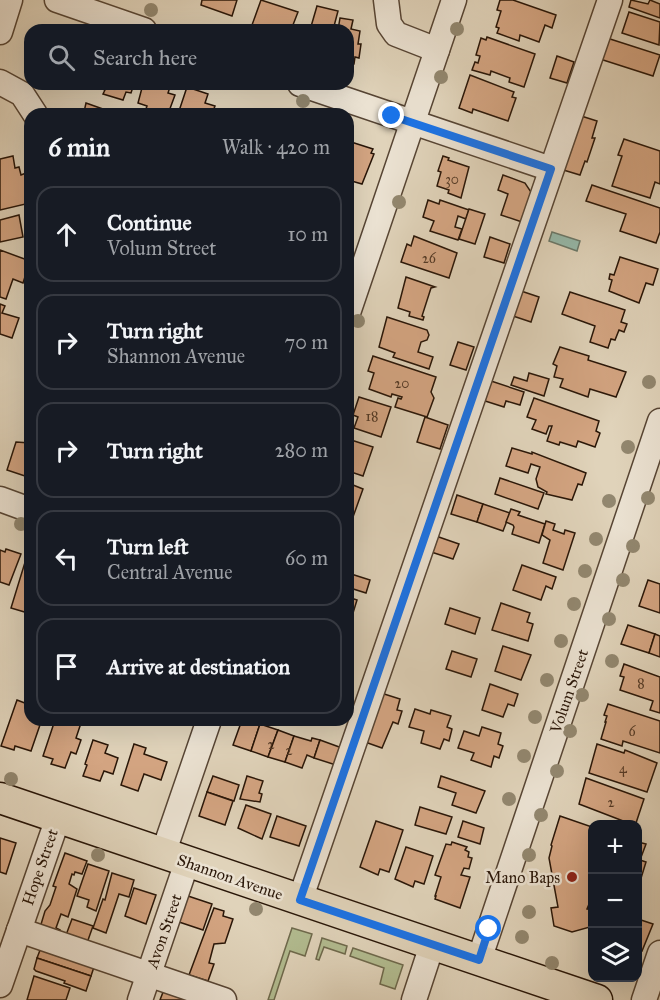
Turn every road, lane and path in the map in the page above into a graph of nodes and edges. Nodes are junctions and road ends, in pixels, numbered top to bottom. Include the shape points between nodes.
1 (10, 0) edge
2 (57, 0) edge
3 (386, 0) edge
4 (454, 0) edge
5 (610, 0) edge
6 (127, 24) edge
7 (0, 32) edge
8 (437, 50) junction
9 (0, 82) edge
10 (317, 90) edge
11 (31, 108) edge
12 (413, 123) junction
13 (543, 167) junction
14 (354, 295) edge
15 (660, 421) edge
16 (0, 499) edge
17 (24, 508) edge
18 (208, 726) edge
19 (0, 798) edge
20 (58, 818) junction
21 (175, 858) junction
22 (300, 900) junction
23 (19, 930) junction
24 (432, 945) junction
25 (660, 953) edge
26 (479, 960) junction
27 (149, 974) junction
28 (0, 985) edge
29 (140, 1000) edge
30 (224, 1000) edge
31 (414, 1000) edge
32 (597, 1000) edge
33 (644, 1000) edge

1 - 7 street
2 - 6 street
3 - 8 street via 389,24 396,34
4 - 8 street
5 - 13 street
8 - 12 street
9 - 11 street via 22,94
10 - 12 street
12 - 13 street
12 - 14 street
13 - 22 street
15 - 26 street, Volum Street
16 - 17 street
18 - 21 street, Avon Street
19 - 20 main road, Shannon Avenue
20 - 21 main road, Shannon Avenue
20 - 23 street, Hope Street
21 - 22 main road, Shannon Avenue
21 - 27 street, Avon Street
22 - 24 main road, Shannon Avenue
23 - 27 street
23 - 28 street, Hope Street
24 - 26 main road, Shannon Avenue
24 - 31 street
25 - 33 street
26 - 32 main road, Shannon Avenue
27 - 29 street, Avon Street
27 - 30 street

